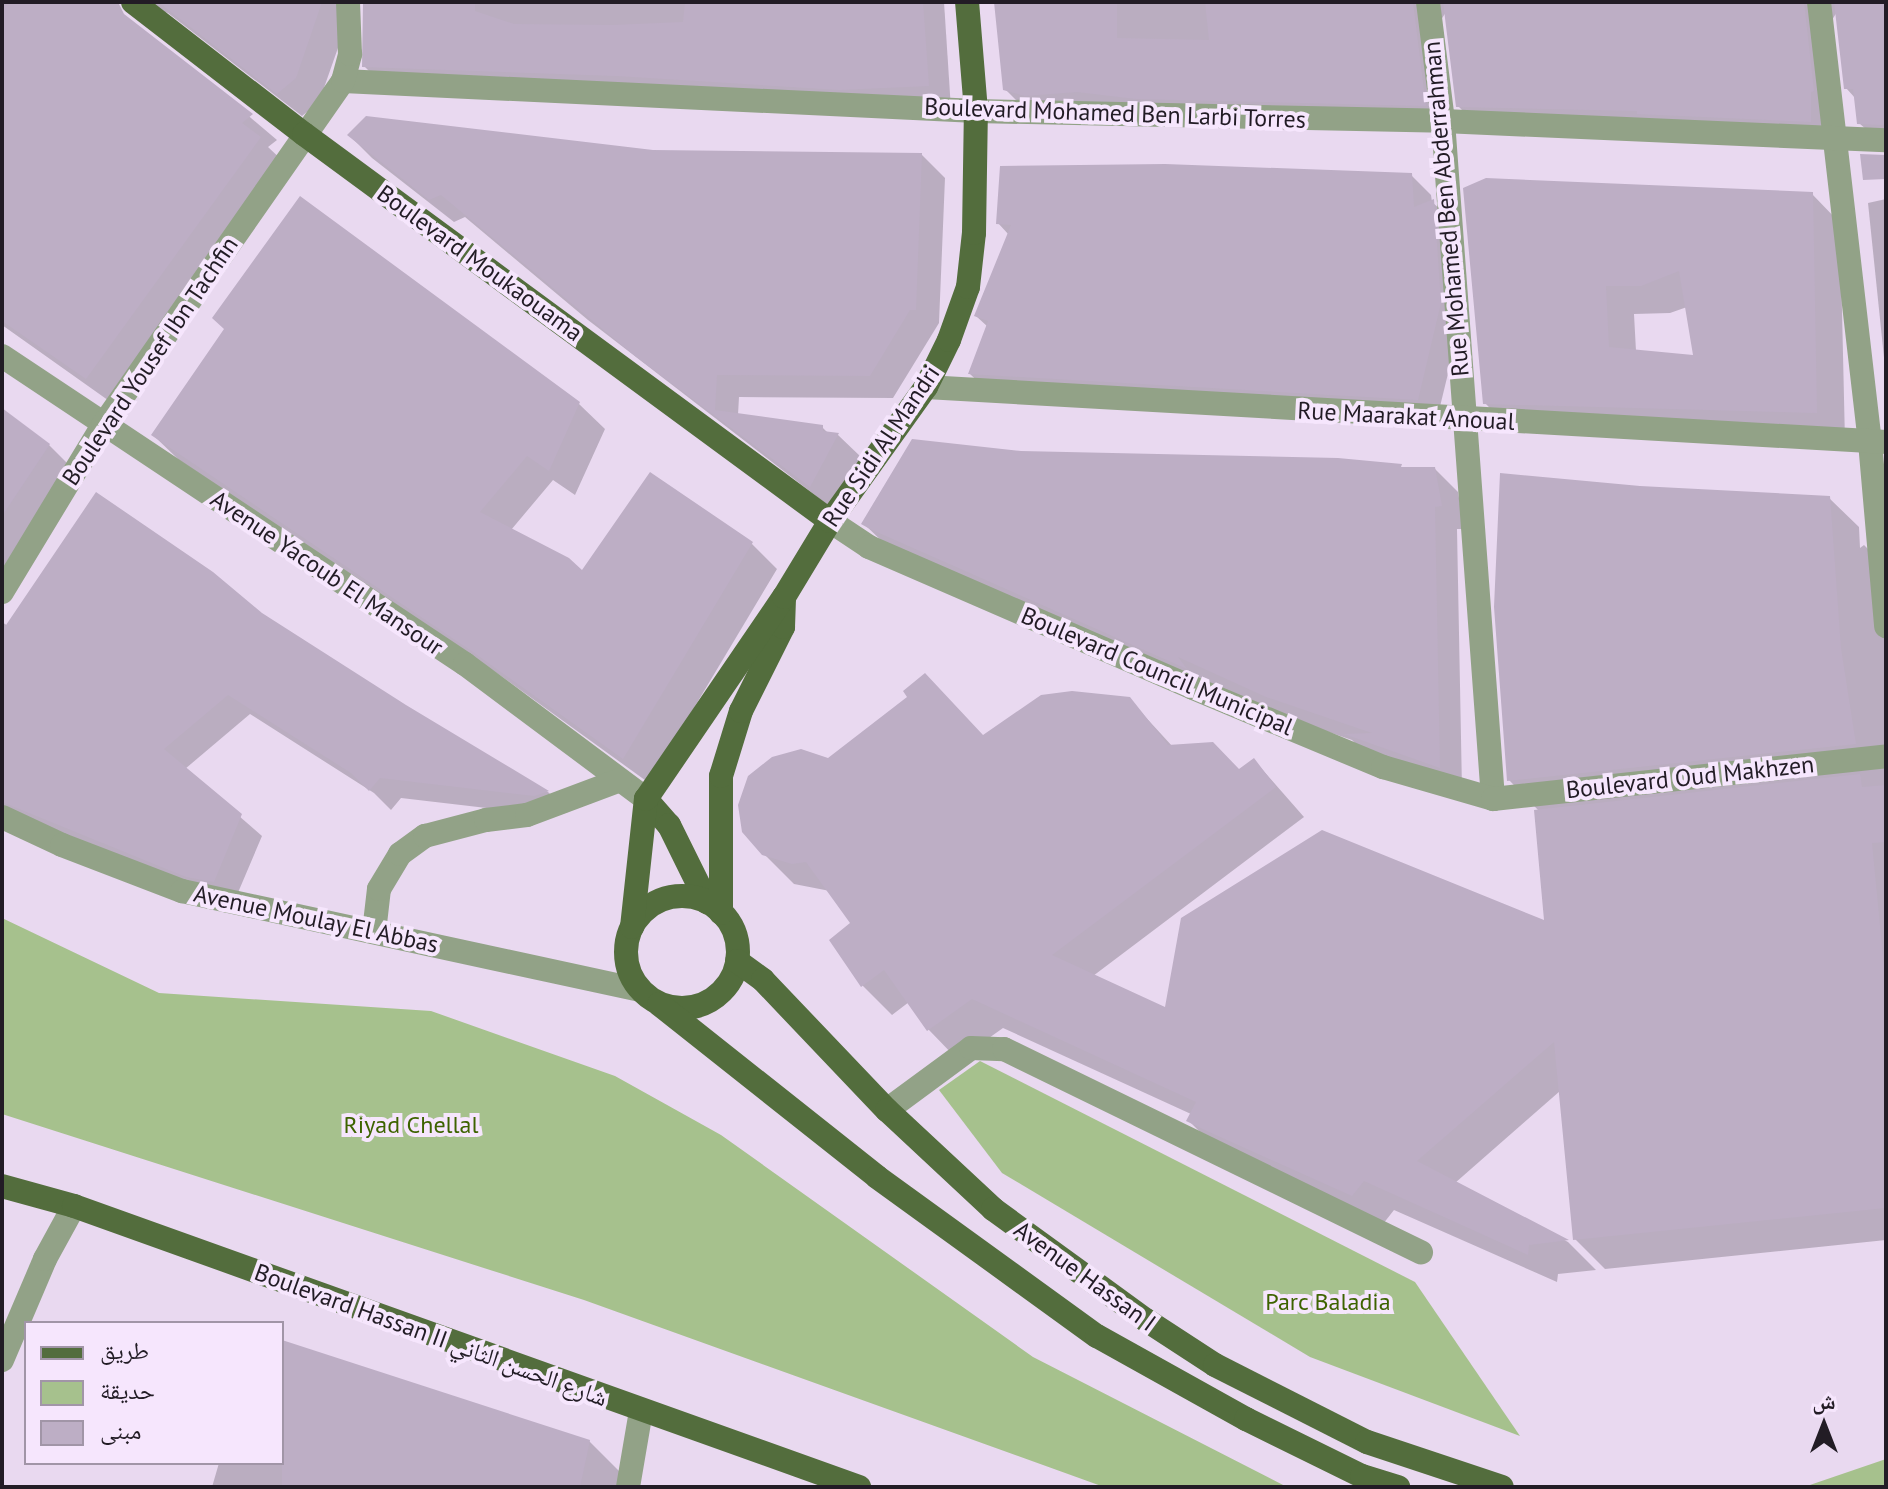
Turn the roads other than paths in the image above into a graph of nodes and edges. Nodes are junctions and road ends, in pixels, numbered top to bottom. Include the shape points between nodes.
1 (133, 2) edge
2 (348, 2) edge
3 (967, 2) edge
4 (1428, 2) edge
5 (1819, 2) edge
6 (343, 81) junction
7 (976, 111) junction
8 (1443, 121) junction
9 (304, 134) junction
10 (1835, 138) junction
11 (1886, 140) edge
12 (2, 356) edge
13 (926, 387) junction
14 (1463, 420) junction
15 (103, 425) junction
16 (1878, 442) edge
17 (830, 521) junction
18 (2, 592) edge
19 (784, 597) junction
20 (1886, 626) edge
21 (1886, 756) edge
22 (620, 780) junction
23 (646, 799) junction
24 (1493, 799) junction
25 (2, 817) edge
26 (714, 908) junction
27 (632, 927) junction
28 (374, 932) junction
29 (737, 961) junction
30 (649, 997) junction
31 (887, 1110) junction
32 (2, 1186) edge
33 (74, 1206) junction
34 (1421, 1252) dead end
35 (2, 1360) edge
36 (641, 1411) junction
37 (628, 1487) edge
38 (859, 1487) edge
39 (1398, 1487) edge
40 (1502, 1487) edge

1 - 9 main road, Boulevard Moukaouama
2 - 6 street via 350,54
3 - 7 main road, Rue Sidi Al Mandri
4 - 8 street, Rue Mohamed Ben Abderrahman
5 - 10 street
6 - 7 street, Boulevard Mohamed Ben Larbi Torres
6 - 9 street, Boulevard Yousef Ibn Tachfin
7 - 8 street, Boulevard Mohamed Ben Larbi Torres
7 - 13 main road, Rue Sidi Al Mandri via 968,287
8 - 10 street, Boulevard Mohamed Ben Larbi Torres
8 - 14 street, Rue Mohamed Ben Abderrahman
9 - 15 street, Boulevard Yousef Ibn Tachfin
9 - 17 main road, Boulevard Moukaouama
10 - 11 street, Boulevard Mohamed Ben Larbi Torres
10 - 16 street
12 - 15 street, Avenue Yacoub El Mansour
13 - 14 street, Rue Maarakat Anoual
13 - 17 main road, Rue Sidi Al Mandri
14 - 16 street, Rue Maarakat Anoual
14 - 24 street, Rue Mohamed Ben Abderrahman
15 - 18 street, Boulevard Yousef Ibn Tachfin
15 - 22 street, Avenue Yacoub El Mansour via 465,664
16 - 20 street
17 - 19 main road, Rue Sidi Al Mandri
17 - 24 street, Boulevard Council Municipal via 869,547 1207,694 1383,767
19 - 23 main road, Rue Sidi Al Mandri
19 - 26 main road, Rue Sidi Al Mandri via 783,627 741,711 721,776
21 - 24 street, Boulevard Oud Makhzen
22 - 23 street, Avenue Yacoub El Mansour
22 - 28 street via 527,815 425,836 400,854 379,889
23 - 26 main road via 669,825
23 - 27 main road, Rue Sidi Al Mandri
25 - 28 street, Avenue Moulay El Abbas via 182,891
26 - 27 main road via 691,897 656,902
26 - 29 main road via 732,927
27 - 30 main road via 626,959 630,976
28 - 30 street, Avenue Moulay El Abbas
29 - 30 main road via 731,981 699,1006 679,1009
29 - 31 main road, Avenue Hassan I via 763,980
30 - 39 main road, Avenue Hassan I via 877,1177 1097,1336 1246,1419 1362,1476
31 - 34 street via 971,1048 1004,1049
31 - 40 main road, Avenue Hassan I via 993,1209 1215,1365 1367,1442
32 - 33 main road, Boulevard Hassan II شارع الحسن الثاني
33 - 35 street
33 - 36 main road, Boulevard Hassan II شارع الحسن الثاني
36 - 37 street
36 - 38 main road, Boulevard Hassan II شارع الحسن الثاني

